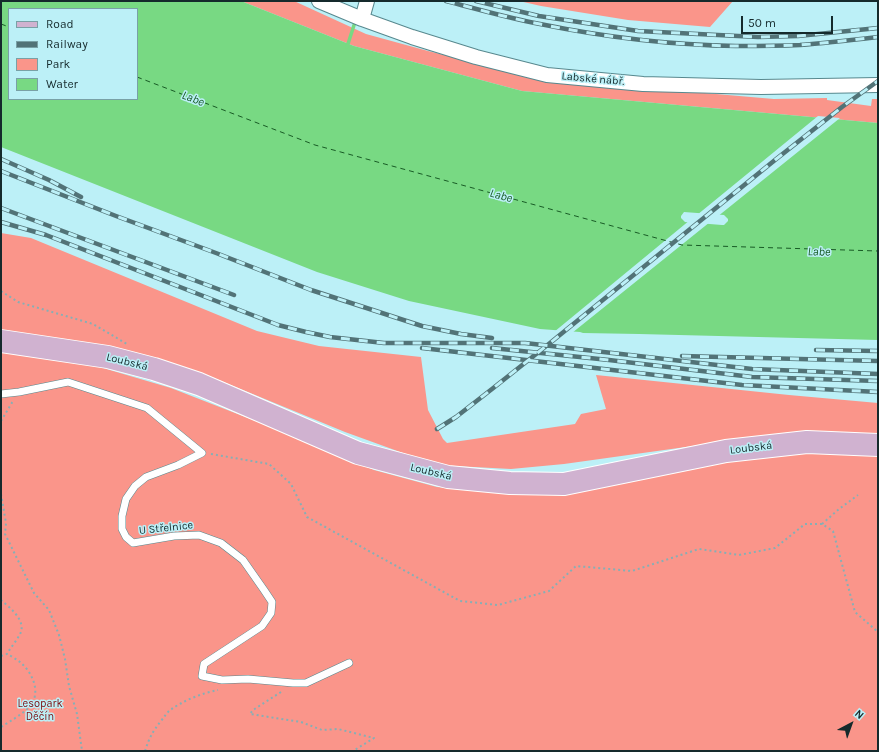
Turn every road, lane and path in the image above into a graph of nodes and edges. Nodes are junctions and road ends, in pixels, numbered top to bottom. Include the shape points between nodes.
1 (319, 1) edge
2 (367, 1) edge
3 (362, 19) junction
4 (878, 85) edge
5 (1, 291) edge
6 (1, 341) edge
7 (128, 344) dead end
8 (19, 392) junction
9 (1, 394) edge
10 (1, 421) edge
11 (878, 445) edge
12 (202, 453) junction
13 (1, 494) edge
14 (858, 495) dead end
15 (822, 524) junction
16 (1, 534) edge
17 (5, 534) junction
18 (1, 600) edge
19 (878, 632) edge
20 (7, 654) junction
21 (1, 656) edge
22 (349, 664) dead end
23 (293, 683) junction
24 (219, 689) dead end
25 (1, 727) edge
26 (82, 751) edge
27 (145, 751) edge
28 (353, 751) edge

1 - 3 street, Labské nábř.
2 - 3 street
3 - 4 street, Labské nábř. via 476,57 547,75 643,84 754,87
5 - 7 path via 18,302 94,324
6 - 11 main road, Loubská via 108,357 154,369 199,384 358,453 448,477 510,483 564,484 734,450 807,442
8 - 9 lane
8 - 10 path
8 - 12 lane via 68,382 126,401 147,408
12 - 15 path via 269,464 291,484 307,517 460,601 498,605 549,591 576,566 632,571 699,549 739,555 775,548 805,524
12 - 23 lane, U Střelnice via 146,477 135,486 126,499 122,529 133,543 174,536 199,535 221,543 243,560 272,602 271,613 262,626 204,664 202,676 222,680 248,679
13 - 17 path
14 - 15 path
15 - 19 path via 833,531 855,612
16 - 17 path
17 - 26 path via 34,593 49,610 59,635 77,714
18 - 20 path via 20,621 22,629
20 - 21 path
20 - 25 path via 27,670 36,692 31,706
22 - 23 lane, U Střelnice via 306,683
23 - 28 path via 250,714 301,722 322,730 338,729 374,738
24 - 27 path via 205,693 168,712 154,731

